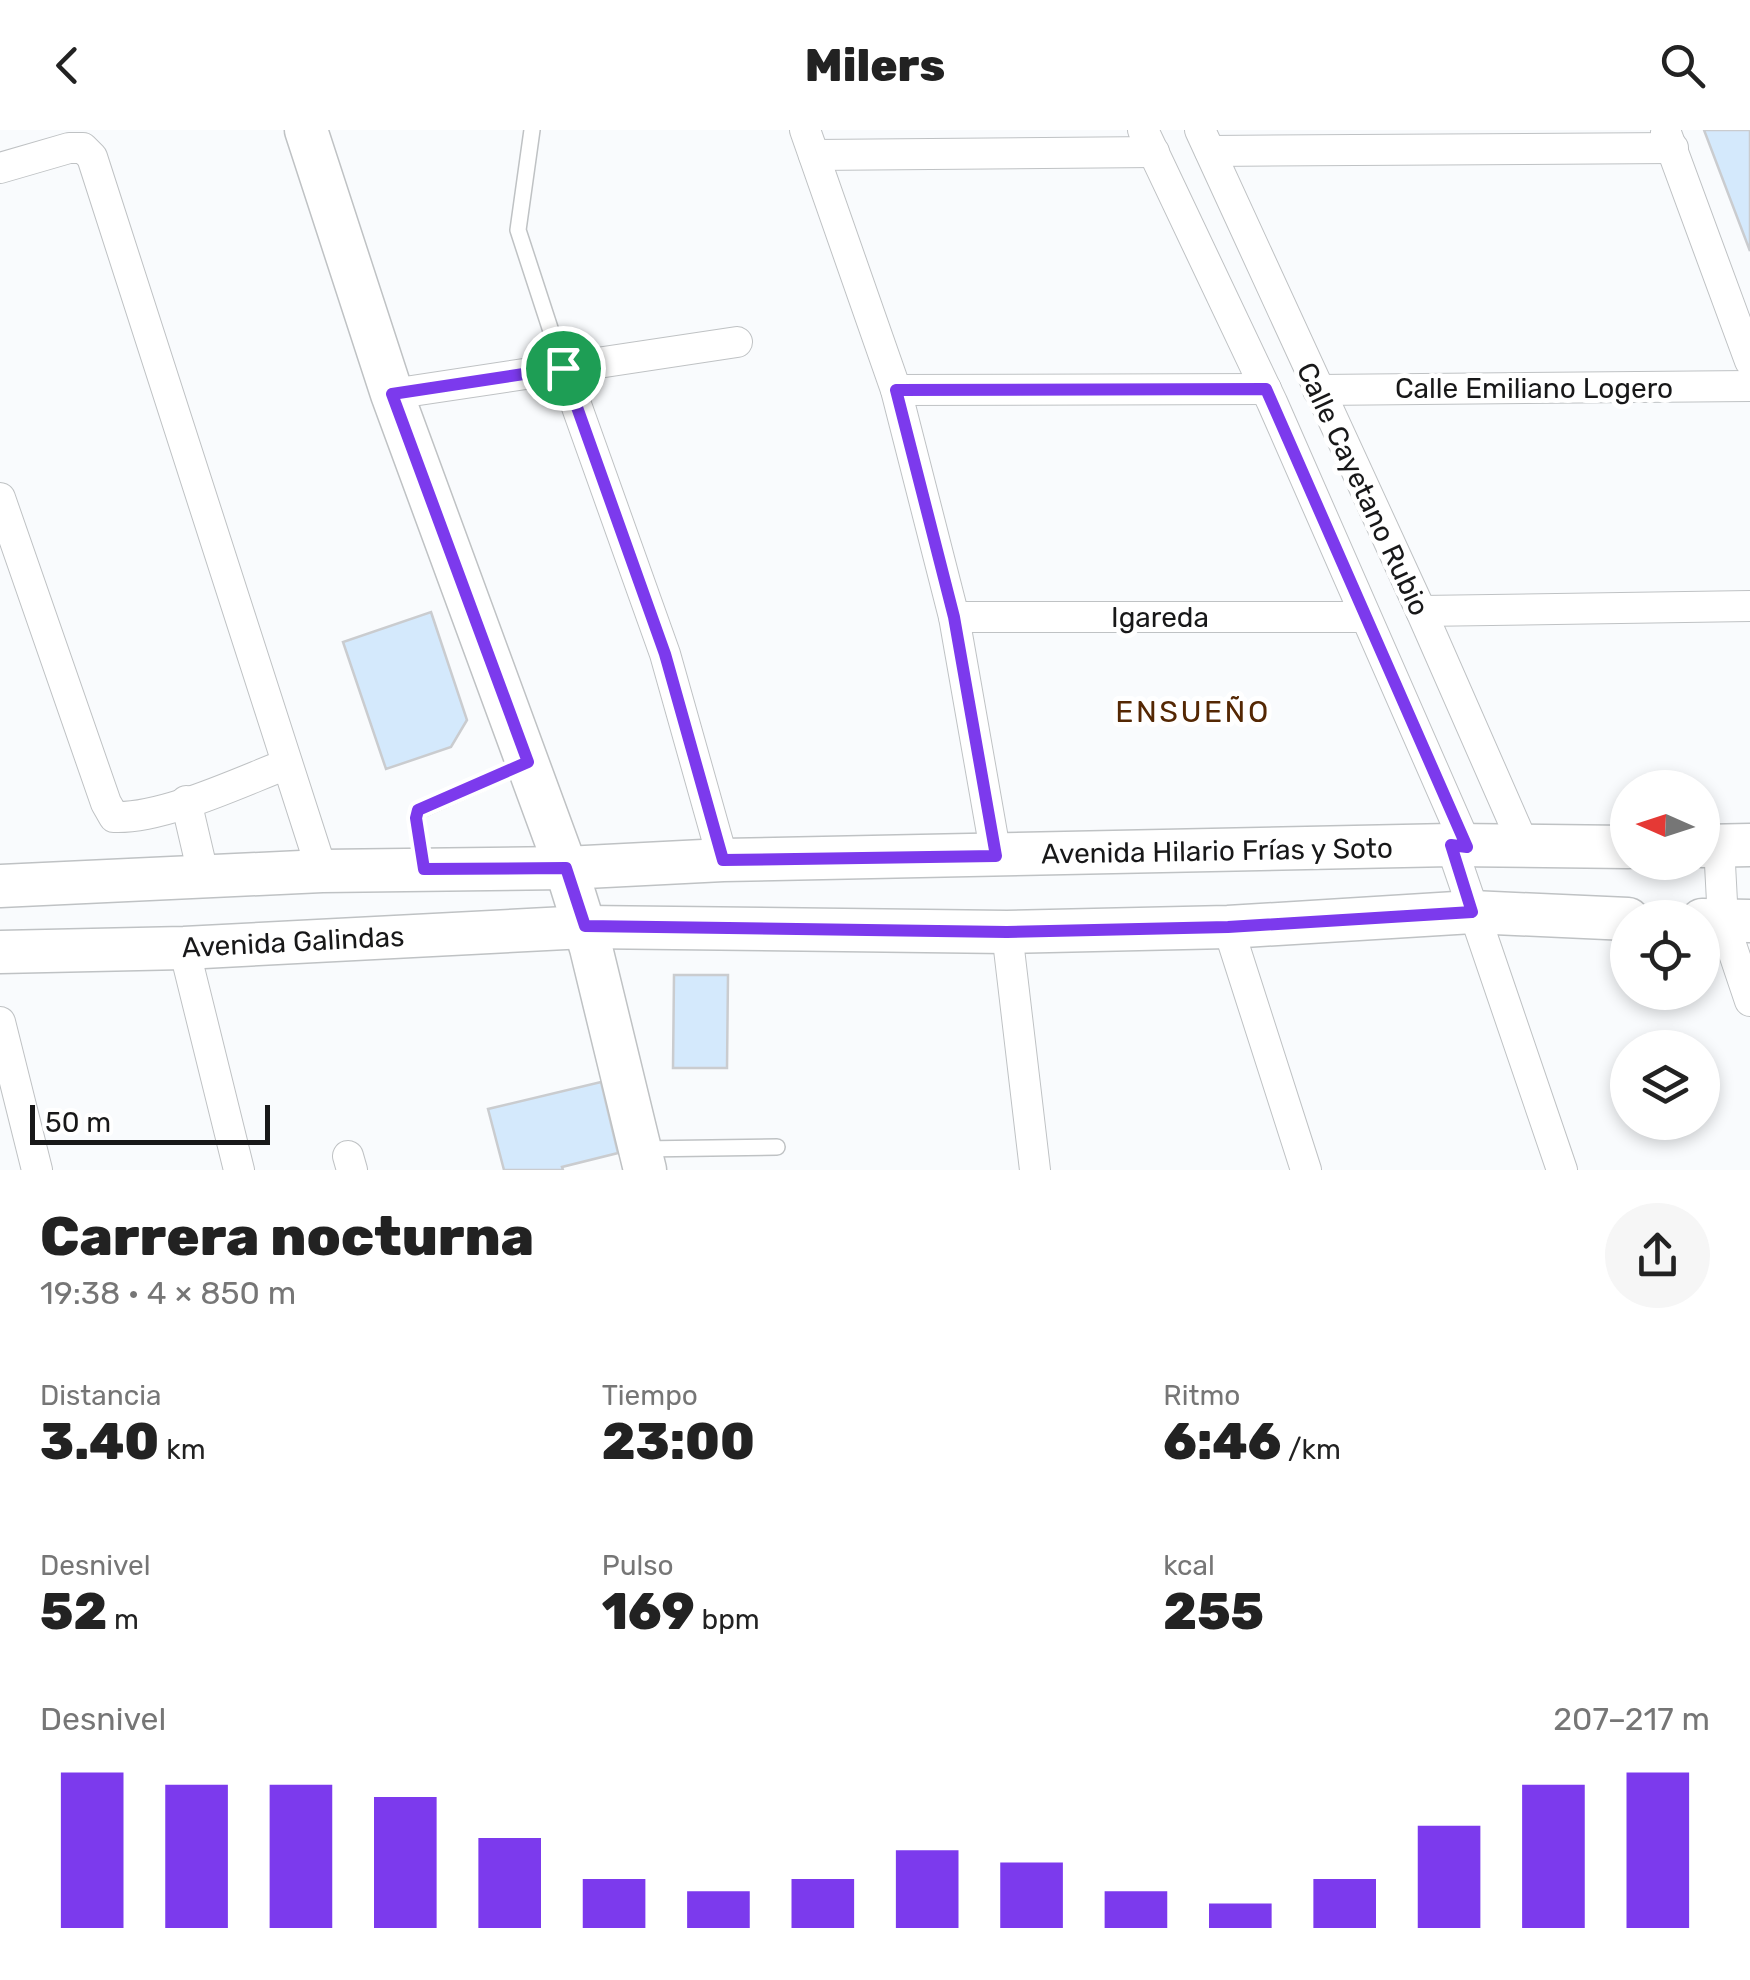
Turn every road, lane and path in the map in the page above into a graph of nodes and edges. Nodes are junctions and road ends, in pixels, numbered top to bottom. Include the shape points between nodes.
1 (306, 130) edge
2 (532, 130) edge
3 (1669, 139) edge
4 (1205, 140) edge
5 (1148, 141) edge
6 (810, 142) edge
7 (0, 168) edge
8 (738, 342) dead end
9 (1750, 361) edge
10 (563, 368) junction
11 (1750, 386) edge
12 (1266, 389) junction
13 (896, 390) junction
14 (1318, 390) junction
15 (392, 394) junction
16 (0, 498) edge
17 (1750, 606) edge
18 (1421, 611) junction
19 (954, 617) junction
20 (1365, 617) junction
21 (528, 762) junction
22 (287, 764) junction
23 (186, 802) junction
24 (1724, 845) edge
25 (1459, 846) junction
26 (1610, 846) edge
27 (1525, 848) junction
28 (996, 856) junction
29 (723, 860) junction
30 (566, 868) junction
31 (424, 869) junction
32 (322, 871) junction
33 (204, 878) junction
34 (0, 886) edge
35 (1472, 912) junction
36 (1610, 918) edge
37 (1725, 921) edge
38 (585, 926) junction
39 (1228, 927) junction
40 (1007, 932) junction
41 (184, 948) junction
42 (0, 952) edge
43 (1750, 1001) edge
44 (0, 1022) edge
45 (777, 1147) dead end
46 (643, 1159) edge
47 (37, 1170) edge
48 (239, 1170) edge
49 (1035, 1170) edge
50 (1306, 1170) edge
51 (1562, 1170) edge

1 - 15 street
2 - 10 lane via 518,230
3 - 4 street
3 - 9 street
4 - 14 street, Calle Cayetano Rubio
5 - 6 street
5 - 12 street, Calle Cayetano Rubio
6 - 13 street
7 - 22 street via 70,148 92,157
8 - 10 street
10 - 15 street
10 - 29 street via 665,654
11 - 14 street, Calle Emiliano Logero
12 - 13 street
12 - 20 street, Calle Cayetano Rubio
13 - 19 street
14 - 18 street, Calle Cayetano Rubio
15 - 21 street
16 - 23 street via 106,803 114,816 132,818
17 - 18 street
18 - 27 street, Calle Cayetano Rubio
19 - 20 street, Igareda
19 - 28 street
20 - 25 street, Calle Cayetano Rubio
21 - 30 street
21 - 31 lane via 418,810
22 - 23 street
22 - 32 street
23 - 33 street
24 - 37 street
25 - 27 street, Avenida Hilario Frías y Soto
25 - 28 street, Avenida Hilario Frías y Soto
25 - 35 street, Calle Cayetano Rubio
26 - 27 street, Avenida Hilario Frías y Soto
28 - 29 street, Avenida Hilario Frías y Soto
29 - 30 street, Avenida Hilario Frías y Soto
30 - 31 street
30 - 38 street
31 - 32 street
32 - 33 street
33 - 34 street
35 - 36 street
35 - 39 street
35 - 51 street, Calle Cayetano Rubio
37 - 43 street
38 - 40 street
38 - 41 street, Avenida Galindas
38 - 46 street
39 - 40 street
39 - 50 street
40 - 49 street
41 - 42 street, Avenida Galindas
41 - 48 street
44 - 47 street
45 - 46 lane

